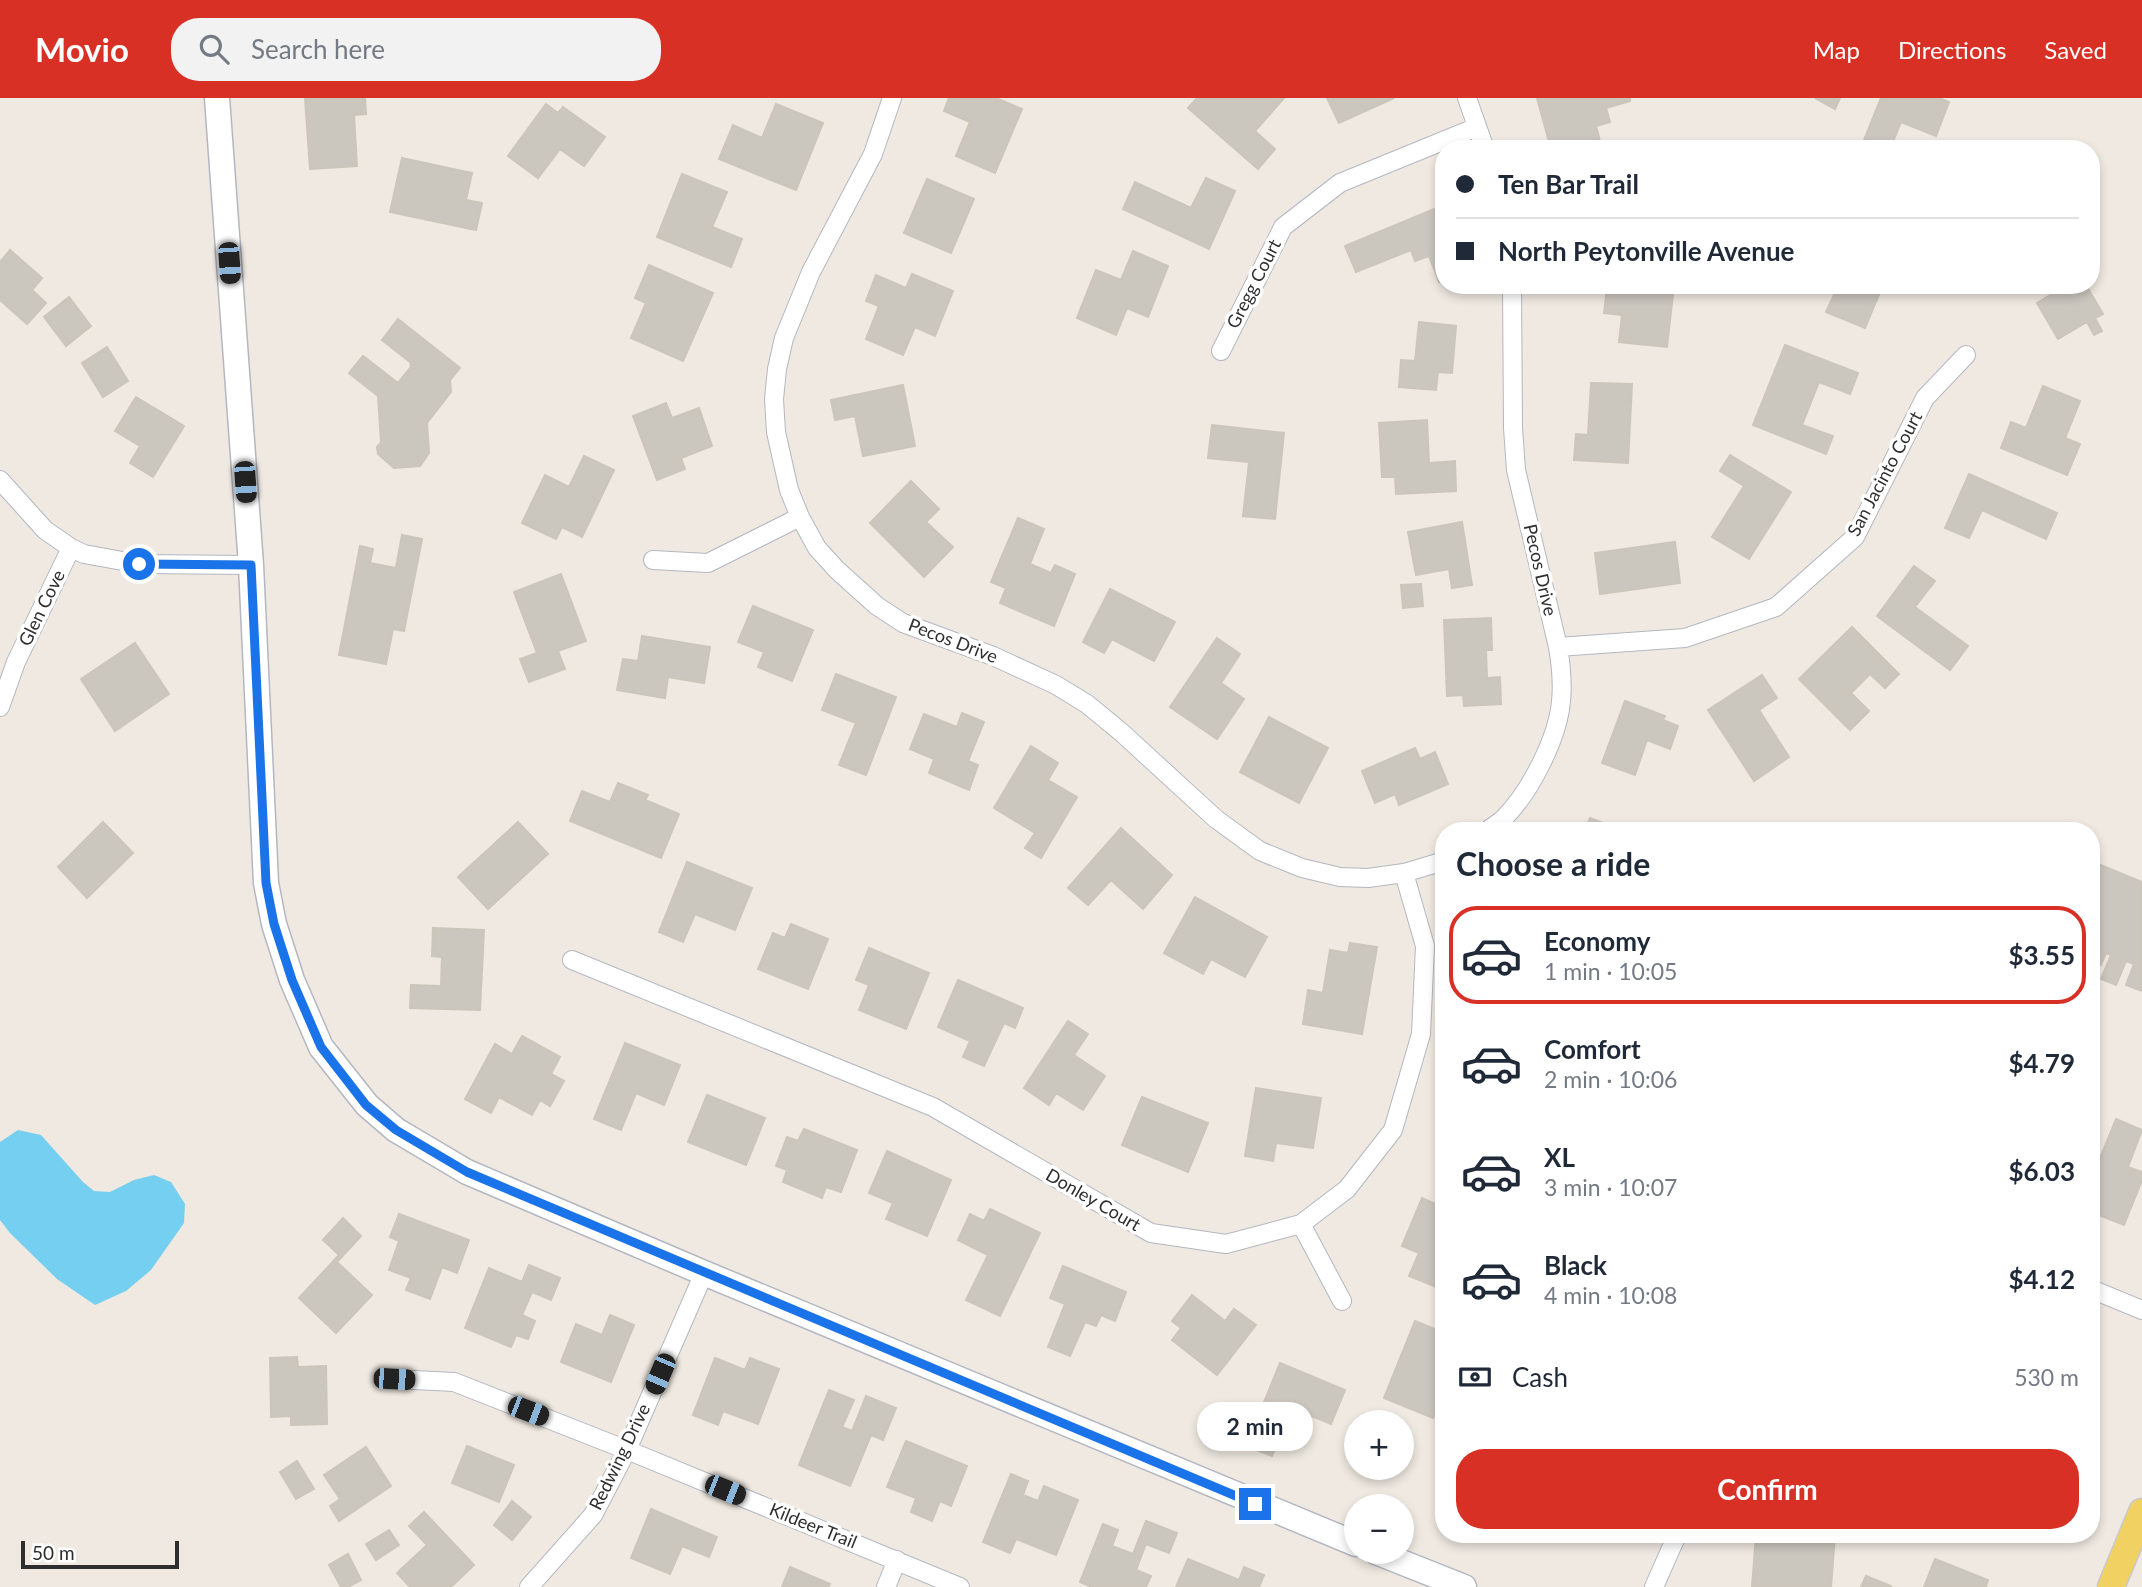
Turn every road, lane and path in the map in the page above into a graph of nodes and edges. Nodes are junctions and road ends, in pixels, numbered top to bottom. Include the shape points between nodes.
1 (217, 98) edge
2 (892, 98) edge
3 (1467, 98) edge
4 (1477, 127) junction
5 (1445, 140) edge
6 (1482, 140) edge
7 (1435, 144) edge
8 (1512, 294) edge
9 (1221, 351) dead end
10 (1966, 355) dead end
11 (0, 480) edge
12 (800, 517) junction
13 (71, 548) junction
14 (653, 560) dead end
15 (251, 565) junction
16 (1558, 647) junction
17 (0, 707) edge
18 (1499, 822) edge
19 (1435, 864) edge
20 (1404, 873) junction
21 (572, 960) dead end
22 (1301, 1224) junction
23 (704, 1273) junction
24 (2100, 1293) edge
25 (1342, 1301) dead end
26 (2142, 1310) edge
27 (394, 1379) dead end
28 (627, 1450) junction
29 (2142, 1512) edge
30 (1344, 1539) edge
31 (1673, 1543) edge
32 (897, 1560) junction
33 (1406, 1564) edge
34 (529, 1587) edge
35 (886, 1587) edge
36 (960, 1587) edge
37 (1464, 1587) edge
38 (1654, 1587) edge
39 (2111, 1587) edge

1 - 15 street
2 - 12 street, Pecos Drive via 873,154 811,272 784,338 777,369 776,432
3 - 4 street
4 - 5 street, Gregg Court
4 - 6 street
7 - 9 street, Gregg Court via 1340,183 1283,227
8 - 16 street, Pecos Drive via 1516,470
10 - 16 street, San Jacinto Court via 1924,398 1855,537 1776,607 1685,638
11 - 13 street via 45,530
12 - 14 street via 708,563
12 - 20 street, Pecos Drive via 817,548 877,606 903,623 993,656 1087,704 1260,851 1340,877
13 - 15 street via 139,564
13 - 17 street, Glen Cove via 16,662
15 - 23 street via 266,883 292,980 321,1047 366,1105 396,1130 467,1172
16 - 18 street, Pecos Drive via 1561,704 1553,734 1536,775
19 - 20 street, Pecos Drive
20 - 22 street, Donley Court via 1425,946 1421,1034 1393,1130 1347,1189
21 - 22 street, Donley Court via 933,1107 1151,1233 1226,1244
22 - 25 street
23 - 28 street, Redwing Drive
23 - 30 street
24 - 26 street
27 - 28 street, Kildeer Trail via 454,1382
28 - 32 street, Kildeer Trail
28 - 34 street, Redwing Drive via 593,1515
29 - 39 main road
31 - 38 street
32 - 35 street
32 - 36 street, Kildeer Trail
33 - 37 street

